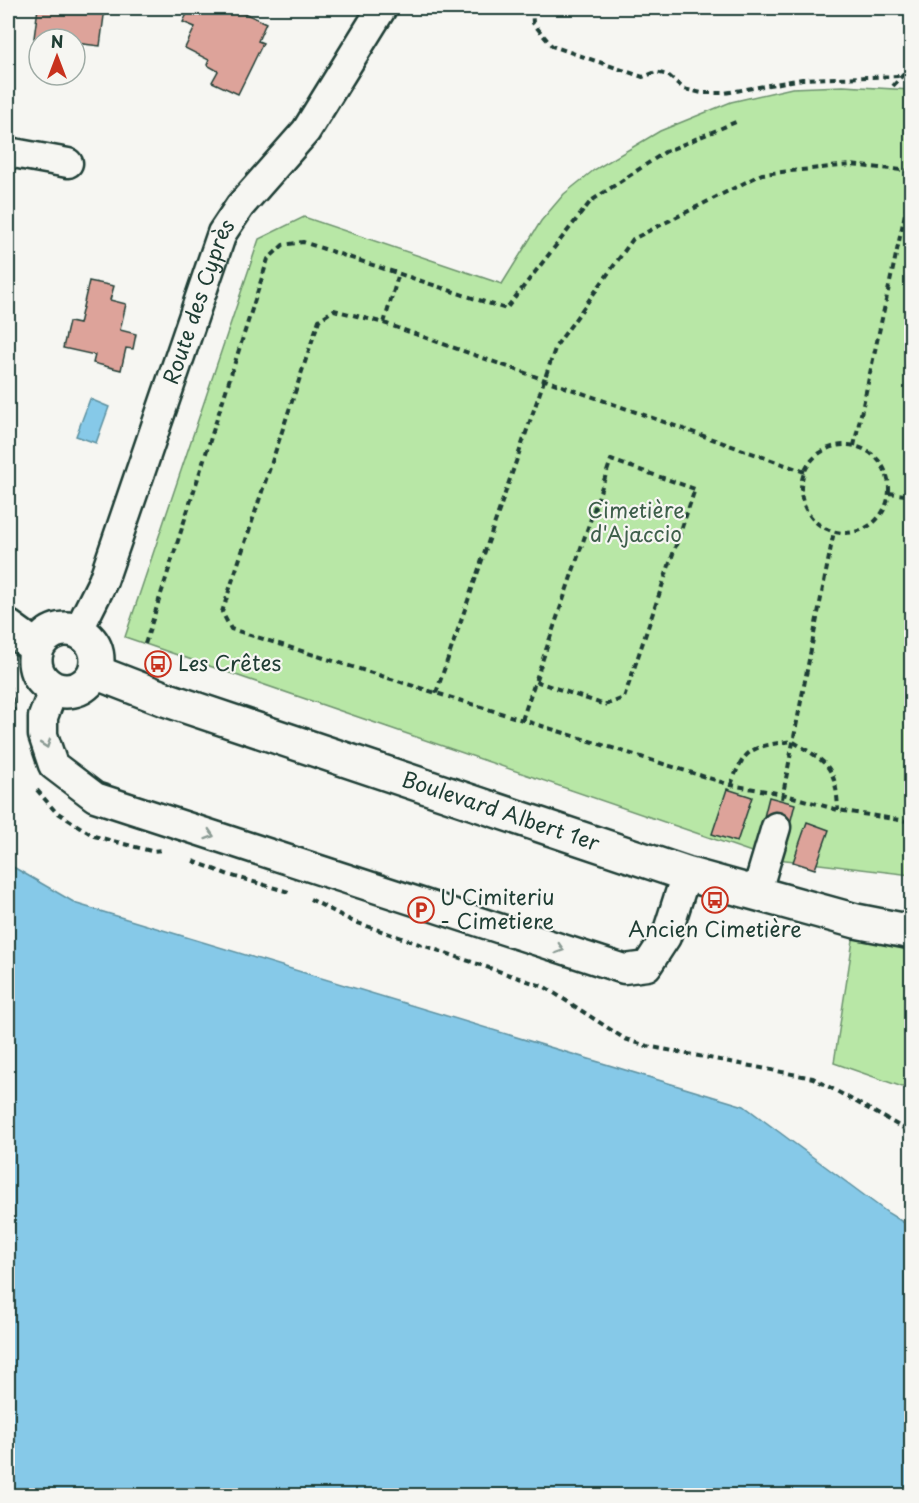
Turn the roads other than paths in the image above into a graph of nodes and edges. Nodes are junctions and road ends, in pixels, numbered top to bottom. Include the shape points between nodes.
1 (382, 8) edge
2 (8, 152) edge
3 (68, 163) dead end
4 (8, 627) edge
5 (78, 631) junction
6 (38, 648) junction
7 (95, 672) junction
8 (54, 688) junction
9 (776, 827) dead end
10 (687, 874) junction
11 (756, 894) junction
12 (912, 932) edge

1 - 5 street, Route des Cyprès via 306,131 240,206 222,233 103,582
2 - 3 street
4 - 6 main road
5 - 6 main road via 50,633
5 - 7 main road via 97,653
6 - 8 main road via 35,657 39,676
7 - 8 main road via 82,686 63,691
7 - 10 main road, Boulevard Albert 1er via 176,703
8 -> 10 street via 43,717 43,735 53,765 95,797 624,969 647,966 666,937
9 - 11 street
10 - 11 main road, Boulevard Albert 1er
11 - 12 main road, Boulevard Albert 1er

